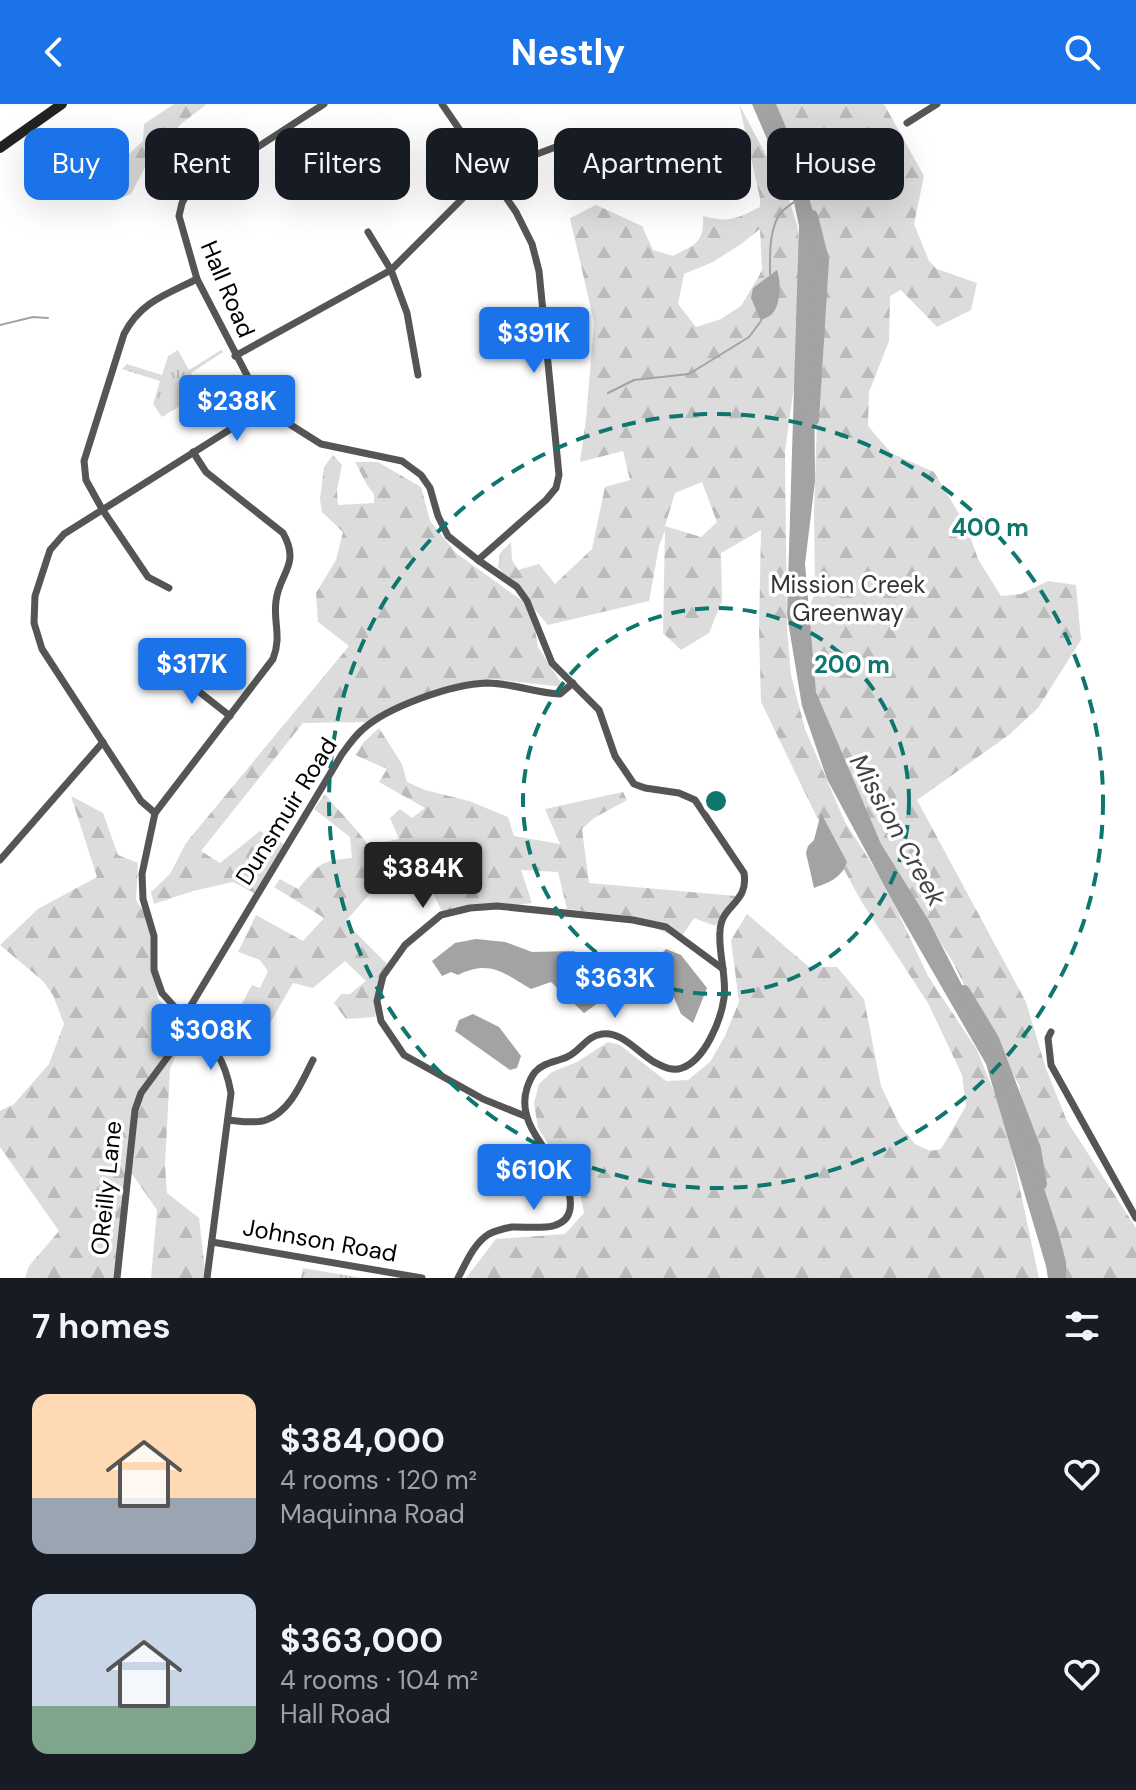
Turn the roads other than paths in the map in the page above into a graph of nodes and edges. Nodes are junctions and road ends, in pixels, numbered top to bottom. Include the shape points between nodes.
1 (62, 104) edge
2 (324, 104) edge
3 (442, 104) edge
4 (937, 104) edge
5 (907, 123) dead end
6 (459, 128) edge
7 (0, 148) edge
8 (461, 200) edge
9 (508, 200) edge
10 (368, 232) dead end
11 (391, 270) junction
12 (197, 279) junction
13 (235, 356) junction
14 (418, 375) dead end
15 (264, 408) junction
16 (193, 452) junction
17 (102, 509) junction
18 (478, 560) junction
19 (169, 588) dead end
20 (174, 672) dead end
21 (573, 683) junction
22 (230, 716) junction
23 (103, 742) junction
24 (155, 813) junction
25 (0, 860) edge
26 (723, 969) junction
27 (184, 1017) junction
28 (192, 1024) junction
29 (1051, 1032) dead end
30 (313, 1060) dead end
31 (525, 1116) junction
32 (228, 1120) junction
33 (1136, 1218) edge
34 (212, 1242) junction
35 (117, 1278) edge
36 (207, 1278) edge
37 (422, 1278) edge
38 (458, 1278) edge

1 - 7 main road
2 - 12 street, Hall Road via 188,192 179,216
3 - 6 street
4 - 5 street
8 - 11 street
9 - 18 street via 532,244 539,271 559,475 546,500
10 - 11 street
11 - 13 street
11 - 14 street via 407,313
12 - 13 street, Hall Road
12 - 17 street via 144,307 124,334 84,461 86,480
13 - 15 street, Hall Road
15 - 16 street
15 - 18 street, Hall Road via 321,444 402,461 412,468 430,488 448,536
16 - 17 street
16 - 22 street via 206,472 283,533 290,546 276,599 278,646
17 - 19 street via 148,577
17 - 23 street via 50,550 35,596 34,623 42,649
18 - 21 street, Hall Road via 517,587 552,663
20 - 22 street
21 - 26 street, Hall Road via 599,710 615,756 634,784 695,800 744,873 743,894 723,916
21 - 27 street, Dunsmuir Road via 560,694 485,683 446,691 382,715 361,730
22 - 24 street
23 - 24 street via 141,801
23 - 25 street
24 - 27 street via 142,874 143,899 154,936 154,970 162,993
26 - 31 street, Hall Road via 724,997 715,1026 692,1062 669,1069 621,1037 591,1037 566,1058 537,1069 524,1097
26 - 31 street via 666,927 633,920 497,906 441,915 405,945 383,976 377,1001 381,1021 404,1055
27 - 28 street
28 - 32 street via 218,1052 227,1071
28 - 35 street, OReilly Lane via 141,1093 135,1110
29 - 33 street via 1051,1065
30 - 32 street via 282,1111 264,1121
31 - 38 street via 568,1188 568,1216 559,1224 509,1227 488,1235
32 - 34 street
34 - 36 street
34 - 37 street, Johnson Road

